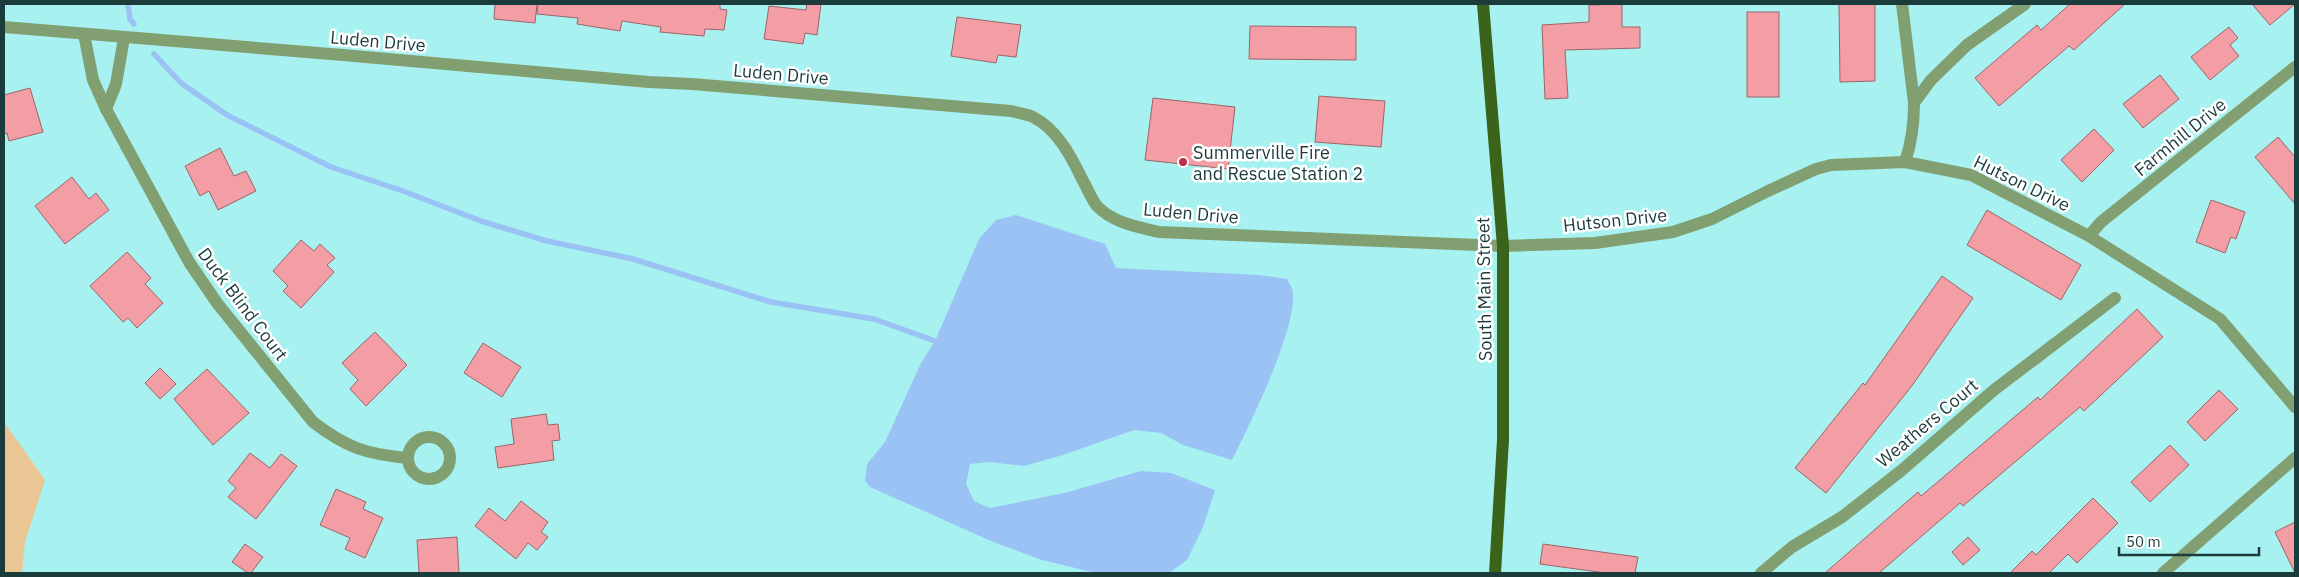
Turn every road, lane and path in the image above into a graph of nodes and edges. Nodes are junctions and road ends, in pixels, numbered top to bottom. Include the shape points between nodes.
1 (1483, 4) edge
2 (1902, 4) edge
3 (2025, 4) edge
4 (4, 28) edge
5 (84, 34) junction
6 (124, 38) junction
7 (2295, 67) edge
8 (1914, 103) junction
9 (106, 109) junction
10 (1905, 162) junction
11 (2089, 236) junction
12 (1503, 246) junction
13 (2115, 298) dead end
14 (2295, 407) edge
15 (407, 458) dead end
16 (2295, 458) edge
17 (1495, 573) edge
18 (1761, 573) edge
19 (2163, 573) edge

1 - 12 main road, South Main Street
2 - 8 street
3 - 8 street via 1967,45 1931,80
4 - 5 street, Luden Drive
5 - 6 street, Luden Drive
5 - 9 street, Duck Blind Court via 94,80
6 - 9 street via 116,84
6 - 12 street, Luden Drive via 1011,111 1033,117 1049,130 1067,150 1096,205 1113,218 1135,226 1159,232
7 - 11 street, Farmhill Drive via 2101,222
8 - 10 street via 1914,128
9 - 15 street, Duck Blind Court via 188,262 313,422 355,449
10 - 11 street, Hutson Drive via 1971,175
10 - 12 street, Hutson Drive via 1849,163 1816,169 1712,219 1674,232 1595,243
11 - 14 street, Hutson Drive via 2220,319
12 - 17 main road, South Main Street via 1503,440
13 - 18 street, Weathers Court via 1994,390 1842,517 1792,547
16 - 19 street

